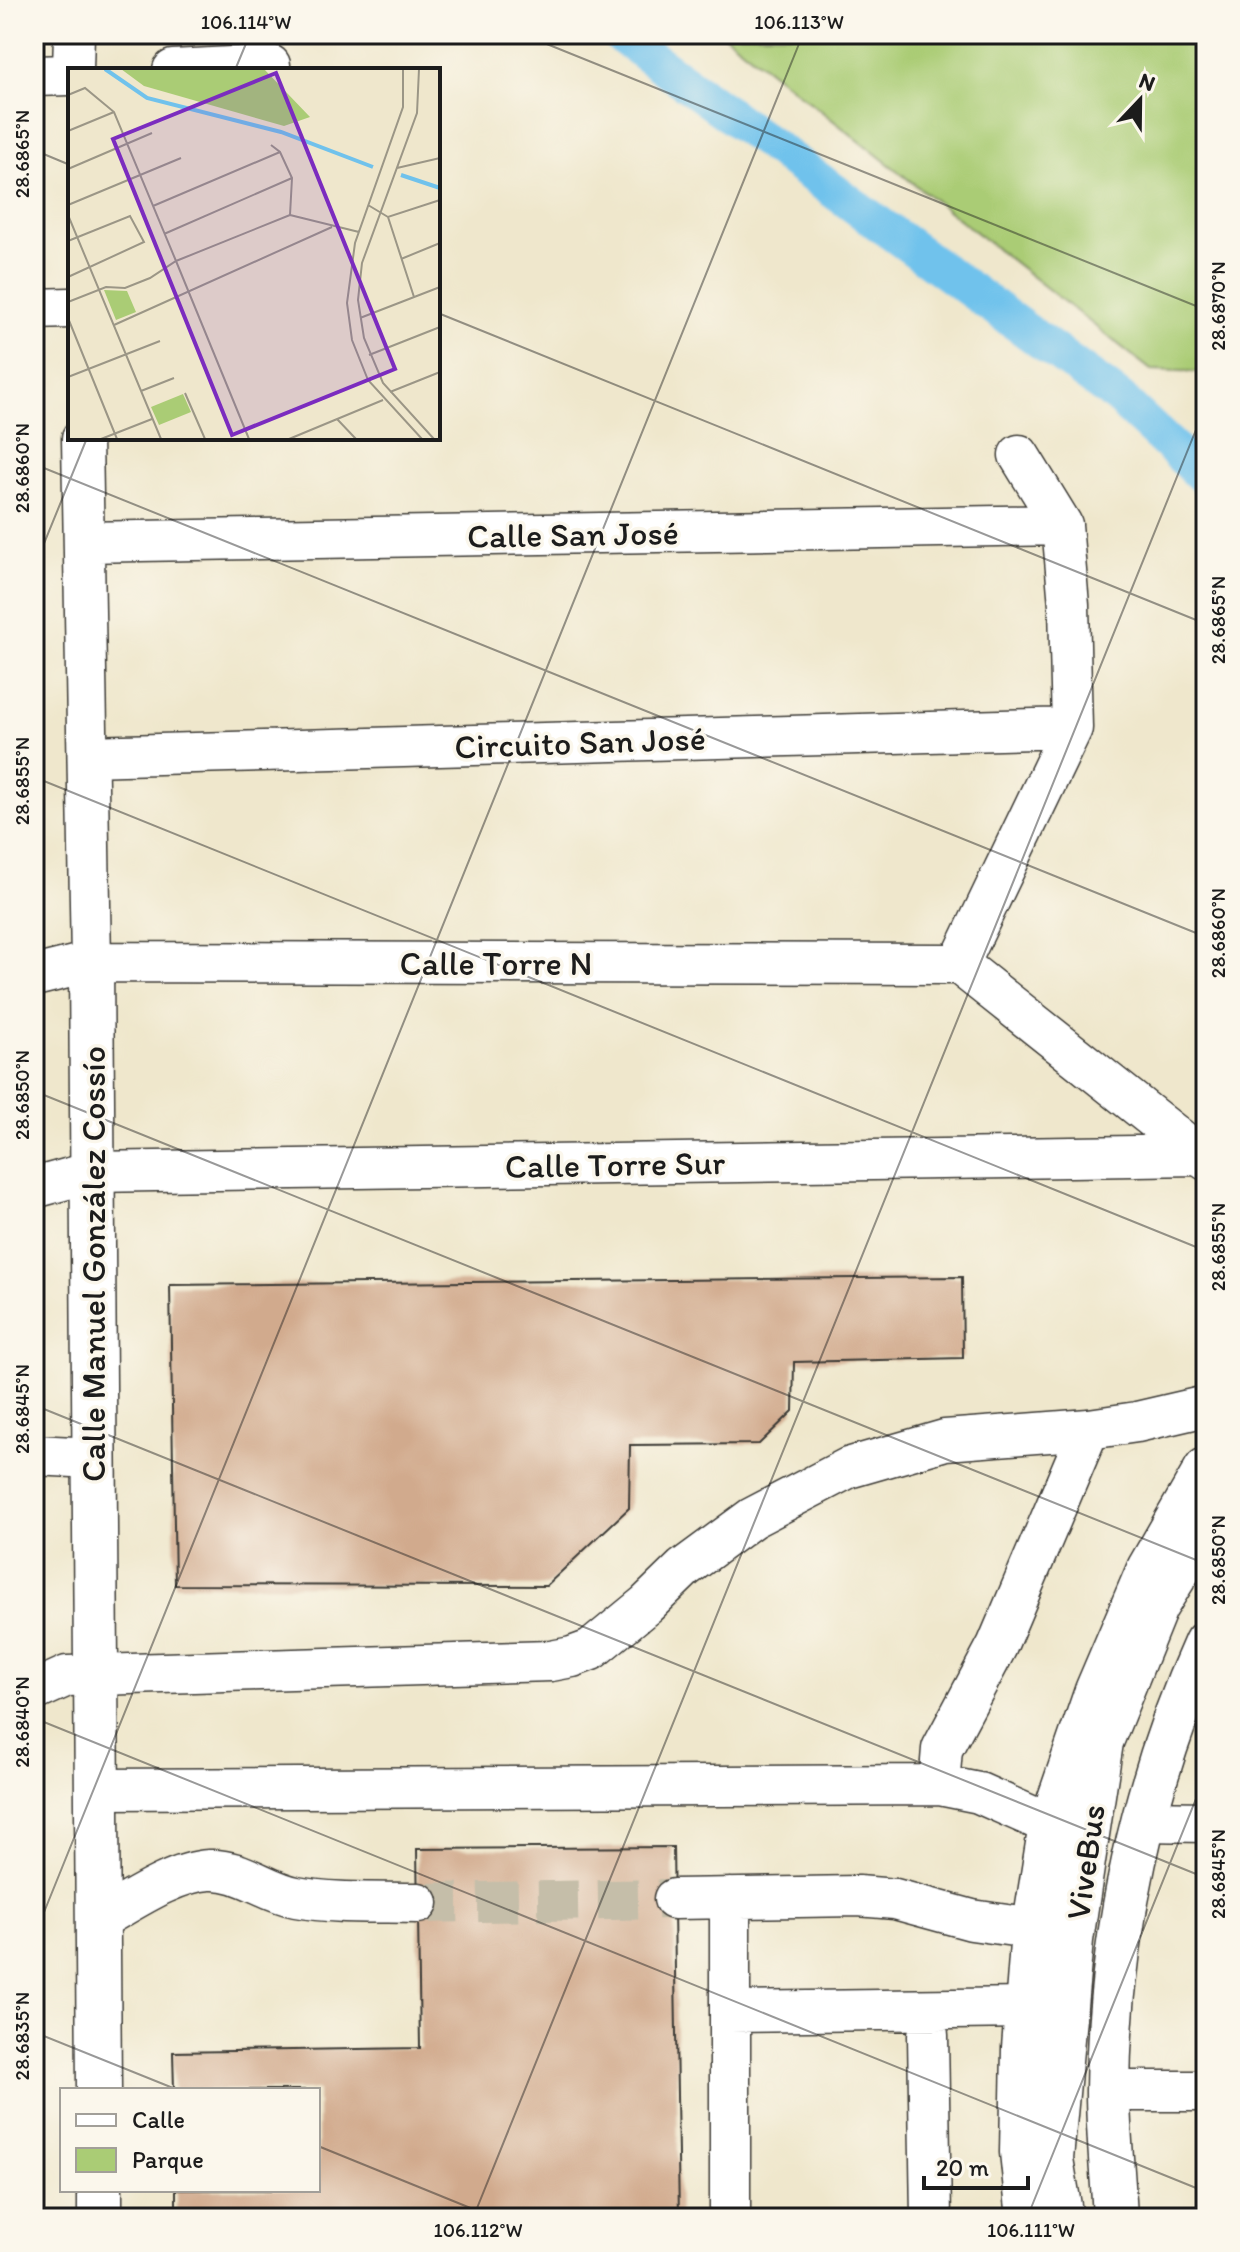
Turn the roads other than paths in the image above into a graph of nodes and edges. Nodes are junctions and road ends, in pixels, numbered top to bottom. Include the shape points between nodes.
1 (74, 34) edge
2 (270, 65) dead end
3 (73, 68) edge
4 (212, 68) edge
5 (68, 75) edge
6 (34, 76) edge
7 (68, 308) edge
8 (34, 309) edge
9 (82, 440) edge
10 (1019, 455) dead end
11 (1062, 525) junction
12 (84, 542) junction
13 (1072, 728) junction
14 (88, 756) junction
15 (91, 962) junction
16 (959, 964) junction
17 (34, 976) edge
18 (1202, 1158) edge
19 (92, 1172) junction
20 (34, 1188) edge
21 (1206, 1406) edge
22 (1089, 1429) junction
23 (34, 1455) edge
24 (94, 1458) junction
25 (1206, 1470) edge
26 (1206, 1529) edge
27 (1206, 1643) edge
28 (96, 1675) junction
29 (34, 1691) edge
30 (939, 1785) junction
31 (97, 1789) junction
32 (1143, 1821) junction
33 (1206, 1822) edge
34 (1051, 1825) junction
35 (730, 1898) junction
36 (674, 1899) tunnel mouth
37 (418, 1903) tunnel mouth
38 (98, 1920) junction
39 (1035, 1929) junction
40 (1027, 2008) junction
41 (730, 2012) junction
42 (928, 2035) dead end
43 (99, 2088) edge
44 (1108, 2091) junction
45 (1206, 2091) edge
46 (100, 2192) edge
47 (100, 2218) edge
48 (730, 2218) edge
49 (931, 2218) edge
50 (1029, 2218) edge
51 (1063, 2218) edge
52 (1115, 2218) edge

1 - 3 street
2 - 4 street
5 - 6 street
7 - 8 street
9 - 12 street, Calle Manuel González Cossío
10 - 11 street
11 - 12 street, Calle San José
11 - 13 street
12 - 14 street, Calle Manuel González Cossío
13 - 14 street, Circuito San José
13 - 16 street
14 - 15 street, Calle Manuel González Cossío
15 - 16 street, Calle Torre N
15 - 17 street, Calle Torre N
15 - 19 main road, Calle Manuel González Cossío
16 - 18 street
18 - 19 street, Calle Torre Sur
19 - 20 street, Calle Torre Sur
19 - 24 main road, Calle Manuel González Cossío
21 - 22 street
22 - 28 street via 945,1440 848,1468 752,1518 684,1568 591,1650 572,1657
22 - 30 street via 997,1646 942,1749
23 - 24 street
24 - 28 main road, Calle Manuel González Cossío
25 - 34 main road via 1143,1583 1097,1691
26 - 51 street, ViveBus via 1157,1608 1103,1742 1073,1940 1053,2159
27 - 32 main road via 1181,1700
28 - 29 street via 67,1676
28 - 31 main road, Calle Manuel González Cossío
30 - 31 street
30 - 34 street via 979,1793
31 - 38 main road, Calle Manuel González Cossío
32 - 33 street
32 - 44 main road via 1117,1962
34 - 39 main road
35 - 36 street
35 - 39 street via 895,1899 972,1920
35 - 41 street
37 - 38 street via 294,1896 222,1870 206,1870 170,1881
38 - 43 main road, Calle Manuel González Cossío
39 - 40 main road
40 - 41 street
40 - 50 main road via 1022,2152
41 - 48 street
42 - 49 street
44 - 45 street
44 - 52 main road
46 - 47 main road

